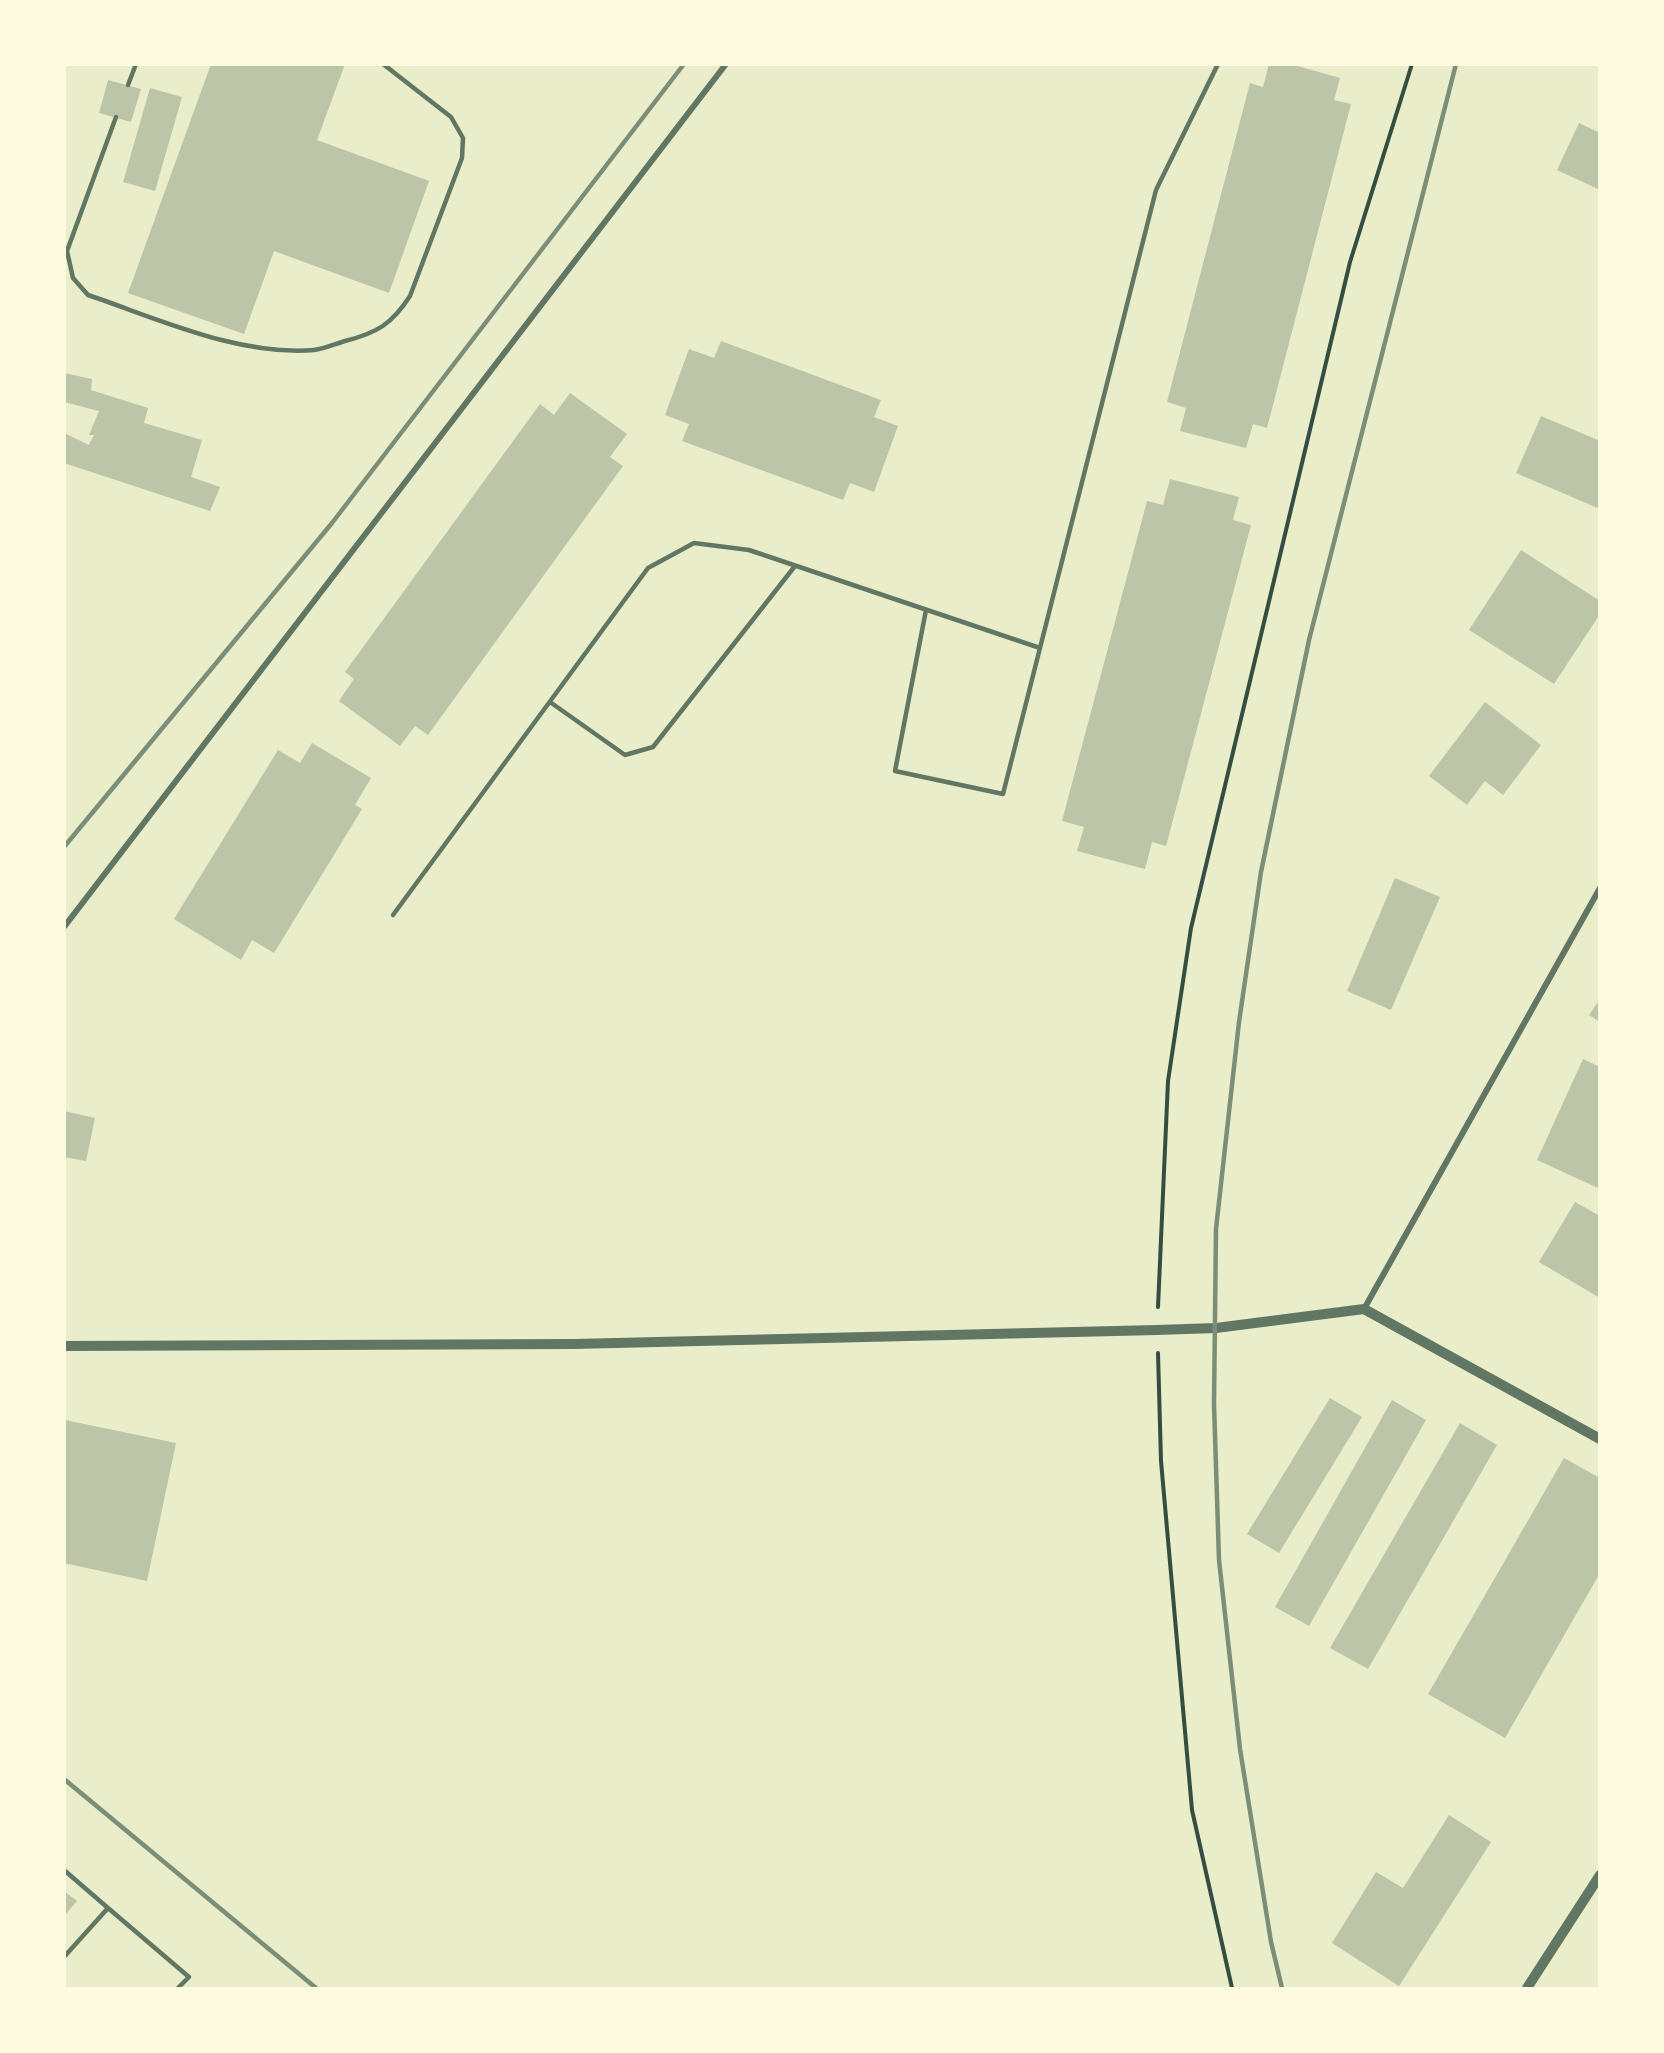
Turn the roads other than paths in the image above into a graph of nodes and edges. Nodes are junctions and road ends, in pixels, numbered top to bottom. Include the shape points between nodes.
1 (136, 64) edge
2 (383, 64) edge
3 (726, 64) edge
4 (1218, 64) edge
5 (128, 85) dead end
6 (116, 117) dead end
7 (66, 251) edge
8 (795, 566) junction
9 (926, 610) junction
10 (1040, 648) junction
11 (550, 702) junction
12 (1599, 888) edge
13 (393, 915) dead end
14 (64, 927) edge
15 (1364, 1309) junction
16 (64, 1346) edge
17 (1599, 1439) edge
18 (64, 1870) edge
19 (1599, 1875) edge
20 (108, 1908) junction
21 (64, 1957) edge
22 (178, 1989) edge
23 (1527, 1989) edge

1 - 5 lane
2 - 7 lane via 451,117 463,138 462,158 410,296 384,326 315,350 262,350 233,344 88,295 73,278
3 - 14 street
4 - 10 lane via 1156,190
6 - 7 lane
8 - 9 lane
8 - 11 lane via 749,550 694,543 648,568
8 - 11 lane via 653,747 626,755
9 - 10 lane
9 - 10 lane via 895,771 1003,795
11 - 13 lane
12 - 15 street
15 - 16 street via 1216,1328 1157,1330 574,1344
15 - 17 street
18 - 20 lane
19 - 23 street
20 - 21 lane
20 - 22 lane via 189,1977

